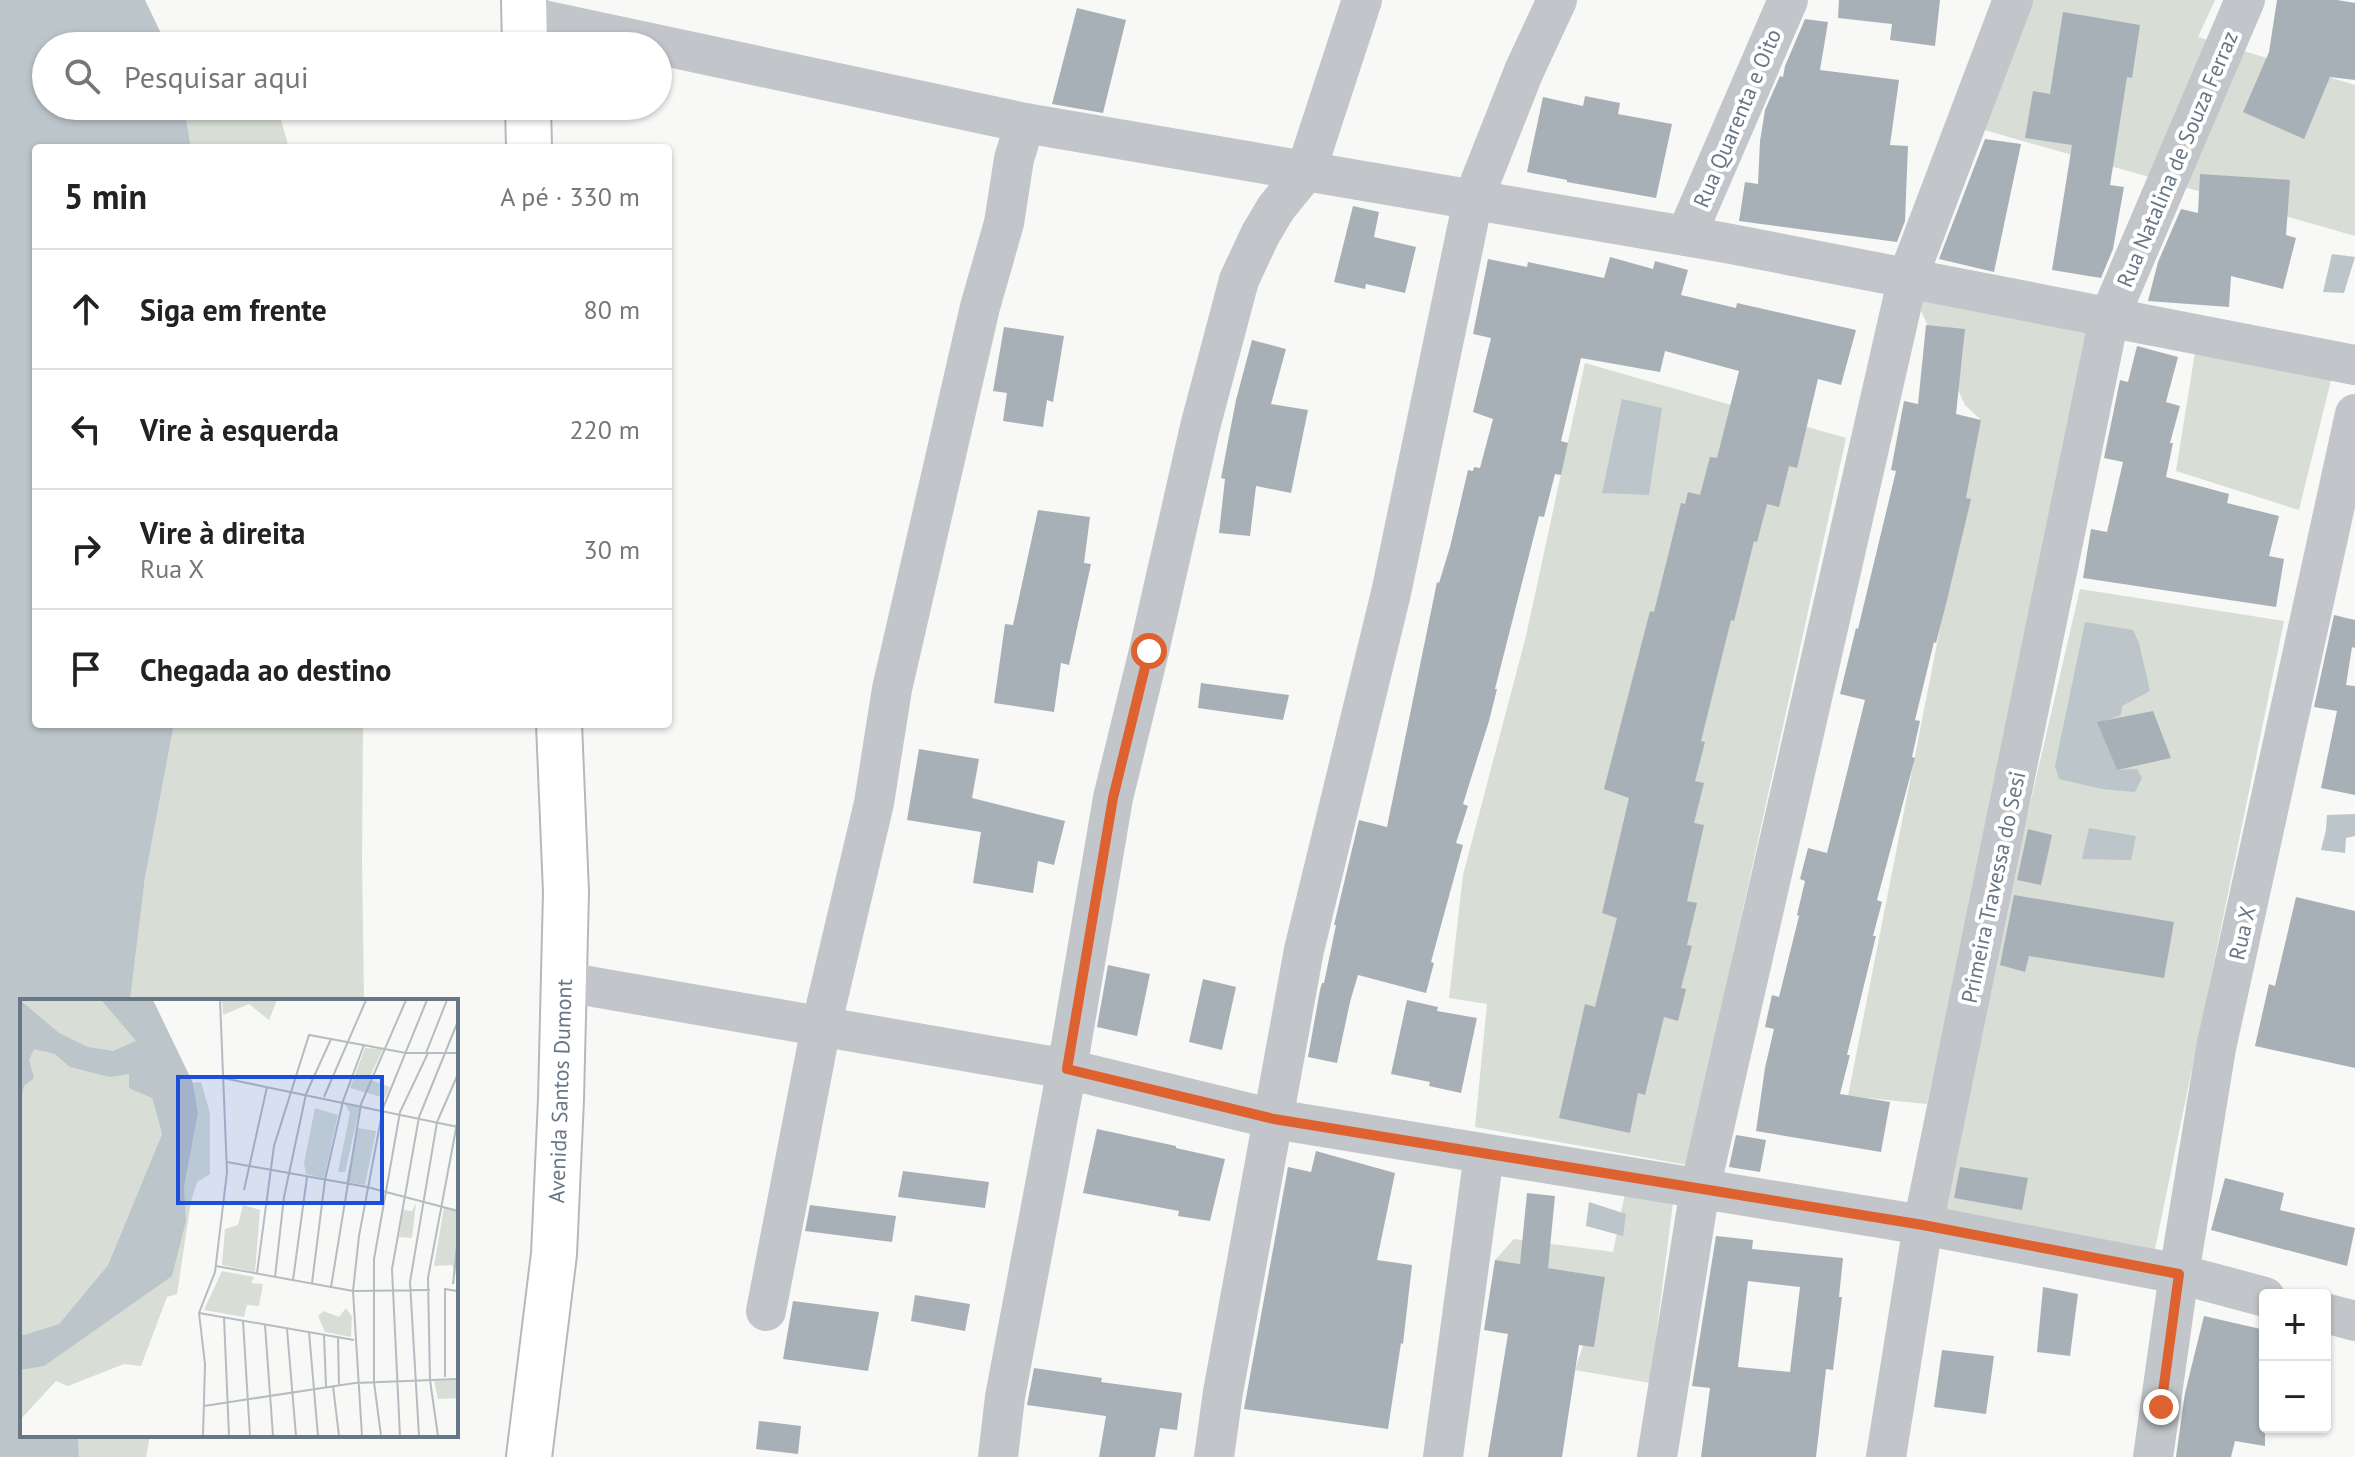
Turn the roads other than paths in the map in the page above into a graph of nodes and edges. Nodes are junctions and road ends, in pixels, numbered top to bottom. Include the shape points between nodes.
1 (1362, 0) edge
2 (1557, 0) edge
3 (1788, 0) edge
4 (2013, 0) edge
5 (2245, 0) edge
6 (524, 21) edge
7 (578, 32) edge
8 (672, 51) edge
9 (528, 120) edge
10 (1025, 123) junction
11 (529, 144) edge
12 (1306, 171) junction
13 (1473, 200) junction
14 (1686, 236) junction
15 (1908, 277) junction
16 (2109, 318) junction
17 (2355, 365) edge
18 (2355, 414) edge
19 (559, 728) edge
20 (565, 982) junction
21 (821, 1027) junction
22 (1067, 1069) junction
23 (1274, 1119) junction
24 (1484, 1154) junction
25 (1700, 1189) junction
26 (1923, 1225) junction
27 (2179, 1274) junction
28 (2259, 1295) edge
29 (766, 1311) dead end
30 (2331, 1315) edge
31 (2355, 1321) edge
32 (529, 1457) edge
33 (998, 1457) edge
34 (1214, 1457) edge
35 (1443, 1457) edge
36 (1657, 1457) edge
37 (1886, 1457) edge
38 (2153, 1457) edge

1 - 12 street
2 - 13 street
3 - 14 street, Rua Quarenta e Oito
4 - 15 street
5 - 16 street, Rua Natalina de Souza Ferraz
6 - 7 street
8 - 10 street
9 - 11 main road
10 - 12 street
10 - 21 street via 892,689 874,803
12 - 13 street
12 - 22 street via 1276,208 1239,280 1113,798
13 - 14 street
13 - 23 street via 1391,593 1304,950
14 - 15 street
15 - 16 street
15 - 25 street
16 - 17 street
16 - 26 street, Primeira Travessa do Sesi
18 - 27 street, Rua X via 2216,1048
19 - 20 main road, Avenida Santos Dumont
20 - 21 street
20 - 32 main road, Avenida Santos Dumont via 554,1254
21 - 22 street
21 - 29 street
22 - 23 street
22 - 33 street
23 - 24 street
23 - 34 street
24 - 25 street
24 - 35 street
25 - 26 street
25 - 36 street
26 - 27 street
26 - 37 street, Primeira Travessa do Sesi
27 - 28 street
27 - 38 street, Rua X
30 - 31 street

